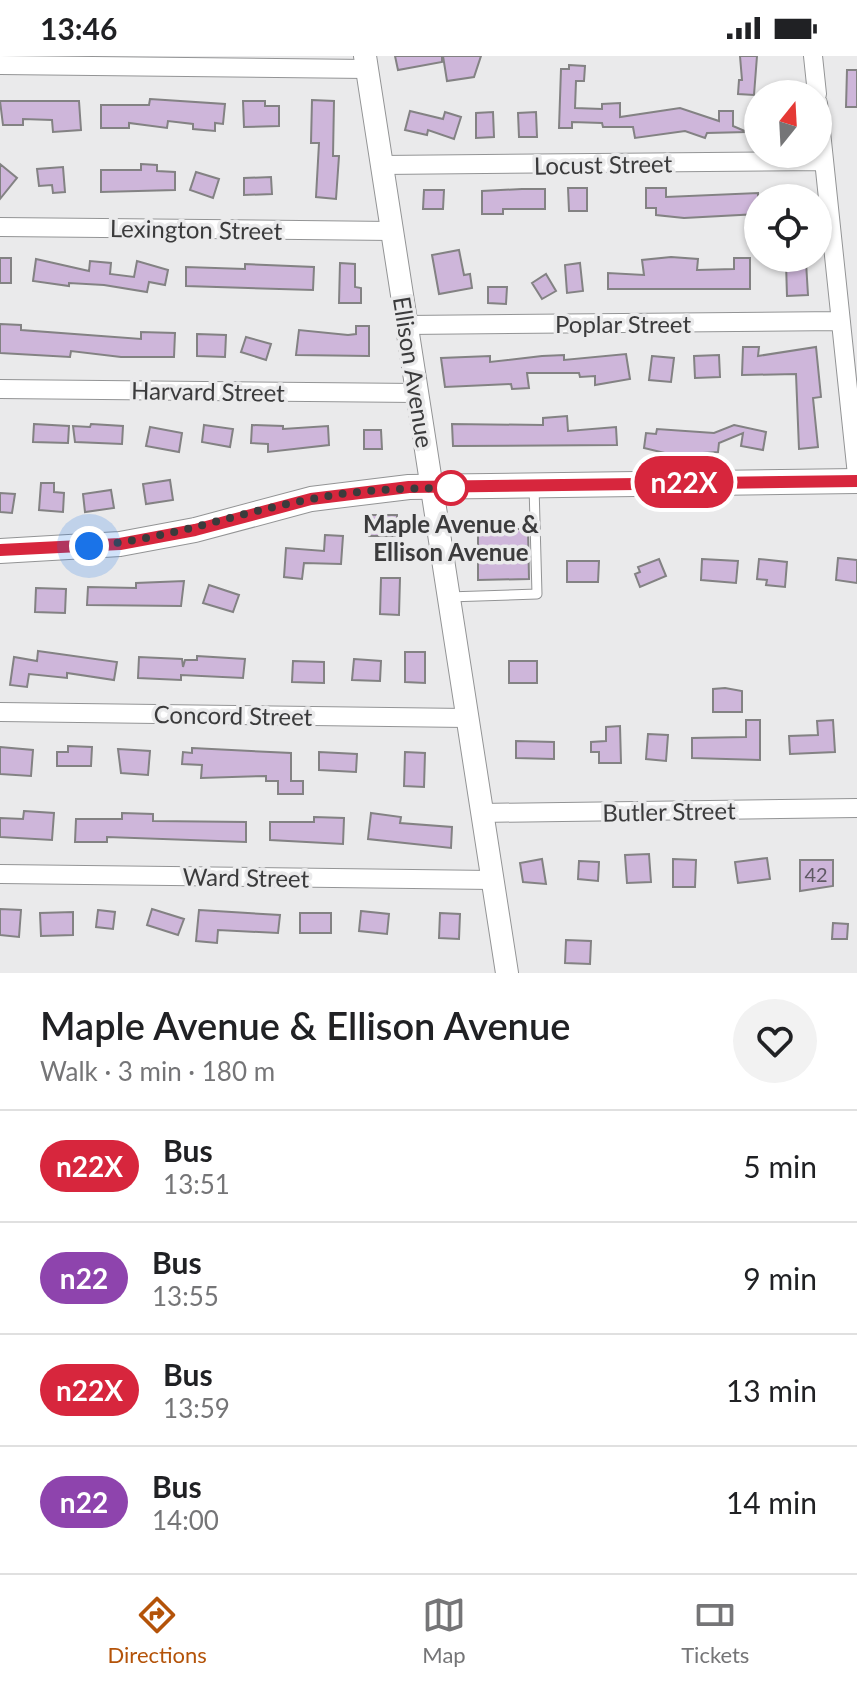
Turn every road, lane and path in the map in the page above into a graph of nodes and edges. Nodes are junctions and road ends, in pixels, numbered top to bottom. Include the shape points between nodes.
1 (813, 56) edge
2 (366, 62) edge
3 (0, 65) edge
4 (816, 80) edge
5 (744, 162) edge
6 (382, 165) junction
7 (825, 168) edge
8 (0, 227) edge
9 (392, 231) junction
10 (841, 321) junction
11 (406, 325) junction
12 (0, 389) edge
13 (417, 393) junction
14 (857, 475) edge
15 (857, 481) edge
16 (534, 486) junction
17 (431, 488) junction
18 (0, 551) edge
19 (448, 597) junction
20 (0, 712) edge
21 (466, 718) junction
22 (857, 808) edge
23 (481, 813) junction
24 (0, 874) edge
25 (492, 880) junction
26 (507, 973) edge

1 - 4 street
2 - 3 street
2 - 6 street, Ellison Avenue
5 - 6 street, Locust Street
6 - 9 street, Ellison Avenue
7 - 10 street
8 - 9 street, Lexington Street
9 - 11 street, Ellison Avenue
10 - 11 street, Poplar Street
10 - 14 street
11 - 13 street, Ellison Avenue
12 - 13 street, Harvard Street
13 - 17 street, Ellison Avenue
15 - 16 main road
16 - 17 main road
16 - 19 lane via 537,594
17 - 18 main road via 311,499 120,544
17 - 19 street, Ellison Avenue
19 - 21 street, Ellison Avenue
20 - 21 street, Concord Street
21 - 23 street, Ellison Avenue
22 - 23 street, Butler Street
23 - 25 street, Ellison Avenue
24 - 25 street, Ward Street
25 - 26 street, Ellison Avenue

